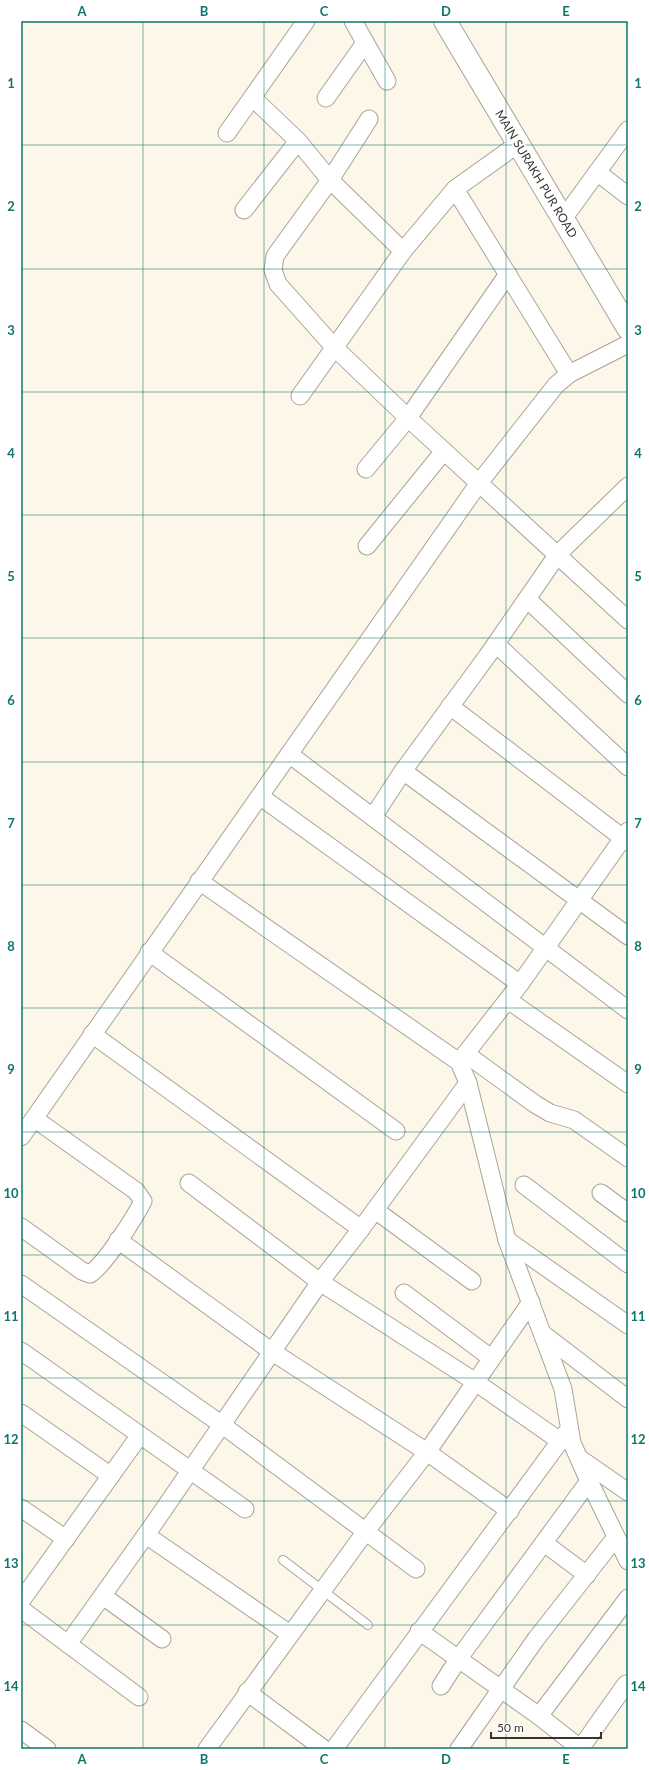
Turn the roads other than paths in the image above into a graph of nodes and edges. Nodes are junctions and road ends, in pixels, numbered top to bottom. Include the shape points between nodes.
1 (306, 21) edge
2 (353, 21) edge
3 (445, 21) edge
4 (365, 43) junction
5 (387, 81) dead end
6 (253, 98) junction
7 (326, 98) dead end
8 (369, 119) dead end
9 (628, 130) edge
10 (227, 133) dead end
11 (298, 141) junction
12 (518, 144) junction
13 (597, 172) junction
14 (330, 180) junction
15 (455, 189) junction
16 (628, 196) edge
17 (244, 210) dead end
18 (563, 219) junction
19 (403, 251) junction
20 (508, 274) junction
21 (628, 328) edge
22 (628, 344) edge
23 (334, 347) junction
24 (569, 374) junction
25 (300, 396) dead end
26 (408, 418) junction
27 (444, 451) junction
28 (366, 469) dead end
29 (479, 483) junction
30 (628, 486) edge
31 (367, 546) dead end
32 (558, 554) junction
33 (527, 599) junction
34 (628, 620) edge
35 (496, 644) junction
36 (628, 694) edge
37 (450, 706) junction
38 (290, 754) junction
39 (628, 767) edge
40 (403, 771) junction
41 (261, 797) junction
42 (374, 818) junction
43 (626, 837) edge
44 (199, 881) junction
45 (578, 900) junction
46 (628, 936) edge
47 (546, 948) junction
48 (149, 952) junction
49 (520, 984) junction
50 (508, 1000) junction
51 (628, 1010) edge
52 (92, 1034) junction
53 (462, 1058) junction
54 (468, 1083) junction
55 (628, 1084) edge
56 (35, 1119) junction
57 (396, 1131) dead end
58 (21, 1137) edge
59 (628, 1158) edge
60 (189, 1184) dead end
61 (524, 1185) dead end
62 (601, 1193) dead end
63 (375, 1210) junction
64 (628, 1213) edge
65 (21, 1227) edge
66 (361, 1229) junction
67 (118, 1240) junction
68 (507, 1240) junction
69 (628, 1264) edge
70 (472, 1281) dead end
71 (320, 1282) junction
72 (21, 1284) edge
73 (404, 1293) dead end
74 (530, 1302) junction
75 (628, 1325) edge
76 (543, 1334) junction
77 (21, 1351) edge
78 (271, 1352) junction
79 (491, 1358) junction
80 (474, 1381) junction
81 (628, 1399) edge
82 (21, 1413) edge
83 (222, 1424) junction
84 (565, 1434) junction
85 (140, 1435) junction
86 (426, 1452) junction
87 (578, 1458) junction
88 (190, 1470) junction
89 (111, 1476) junction
90 (588, 1481) junction
91 (628, 1492) edge
92 (21, 1508) edge
93 (245, 1509) dead end
94 (510, 1511) junction
95 (366, 1531) junction
96 (146, 1535) junction
97 (616, 1537) junction
98 (66, 1539) junction
99 (544, 1543) junction
100 (283, 1560) dead end
101 (628, 1561) edge
102 (416, 1569) dead end
103 (587, 1575) junction
104 (24, 1590) edge
105 (322, 1590) junction
106 (103, 1596) junction
107 (628, 1598) edge
108 (21, 1609) edge
109 (368, 1625) dead end
110 (418, 1631) junction
111 (290, 1634) junction
112 (162, 1639) dead end
113 (68, 1644) junction
114 (459, 1658) junction
115 (626, 1684) dead end
116 (441, 1686) dead end
117 (502, 1690) junction
118 (247, 1692) junction
119 (139, 1697) dead end
120 (539, 1716) junction
121 (21, 1730) edge
122 (47, 1749) edge
123 (207, 1749) edge
124 (324, 1749) edge
125 (334, 1749) edge
126 (459, 1749) edge
127 (580, 1749) edge

1 - 6 street
2 - 4 street
3 - 12 street, MAIN SURAKH PUR ROAD
4 - 5 street
4 - 7 street
6 - 10 street
6 - 11 street
8 - 14 street
9 - 13 street
11 - 14 street
11 - 17 street
12 - 15 street
12 - 18 street, MAIN SURAKH PUR ROAD
13 - 16 street
13 - 18 street
14 - 19 street
14 - 23 street via 275,256 273,270 278,284
15 - 19 street
15 - 20 street
18 - 21 street, MAIN SURAKH PUR ROAD
19 - 23 street
20 - 24 street
20 - 26 street
22 - 24 street
23 - 25 street
23 - 26 street
24 - 29 street via 556,385
26 - 27 street
26 - 28 street
27 - 29 street
27 - 31 street
29 - 32 street
29 - 38 street
30 - 32 street
32 - 33 street
32 - 34 street
33 - 35 street
33 - 36 street
35 - 37 street
35 - 39 street
37 - 40 street
37 - 43 street
38 - 41 street
38 - 42 street
40 - 42 street
40 - 45 street
41 - 44 street
41 - 49 street
42 - 47 street
43 - 45 street
44 - 48 street
44 - 53 street
45 - 46 street
45 - 47 street
47 - 49 street
47 - 51 street
48 - 52 street
48 - 57 street
49 - 50 street
50 - 53 street
50 - 55 street
52 - 56 street
52 - 66 street
53 - 54 street
53 - 59 street via 550,1113 574,1120
54 - 63 street
54 - 68 street
56 - 58 street
56 - 67 street via 141,1196 139,1208
60 - 71 street
61 - 69 street
62 - 64 street
63 - 66 street
63 - 70 street
65 - 67 street via 82,1271 90,1274 97,1270
66 - 71 street
67 - 78 street
68 - 74 street
68 - 75 street
71 - 78 street
71 - 80 street
72 - 83 street
73 - 79 street
74 - 76 street
74 - 79 street
76 - 81 street
76 - 84 street via 563,1388
77 - 85 street
78 - 83 street
78 - 86 street
79 - 80 street
80 - 84 street
80 - 86 street
82 - 89 street
83 - 88 street
83 - 95 street
84 - 87 street
84 - 94 street
85 - 88 street
85 - 89 street
86 - 94 street
86 - 95 street
87 - 90 street
87 - 91 street
88 - 93 street
88 - 96 street
89 - 98 street
90 - 97 street
90 - 99 street
92 - 98 street
94 - 110 street
95 - 102 street
95 - 105 street
96 - 106 street
96 - 111 street
97 - 101 street
97 - 103 street
98 - 104 street
99 - 103 street
99 - 114 street
100 - 105 lane
103 - 117 street via 536,1639
105 - 109 lane
105 - 111 street
106 - 112 street
106 - 113 street
107 - 120 street
108 - 113 street
110 - 114 street
110 - 125 street
111 - 118 street
113 - 119 street
114 - 116 street
114 - 117 street
115 - 127 street
117 - 120 street
117 - 126 street
118 - 123 street
118 - 124 street
120 - 127 street
121 - 122 street

